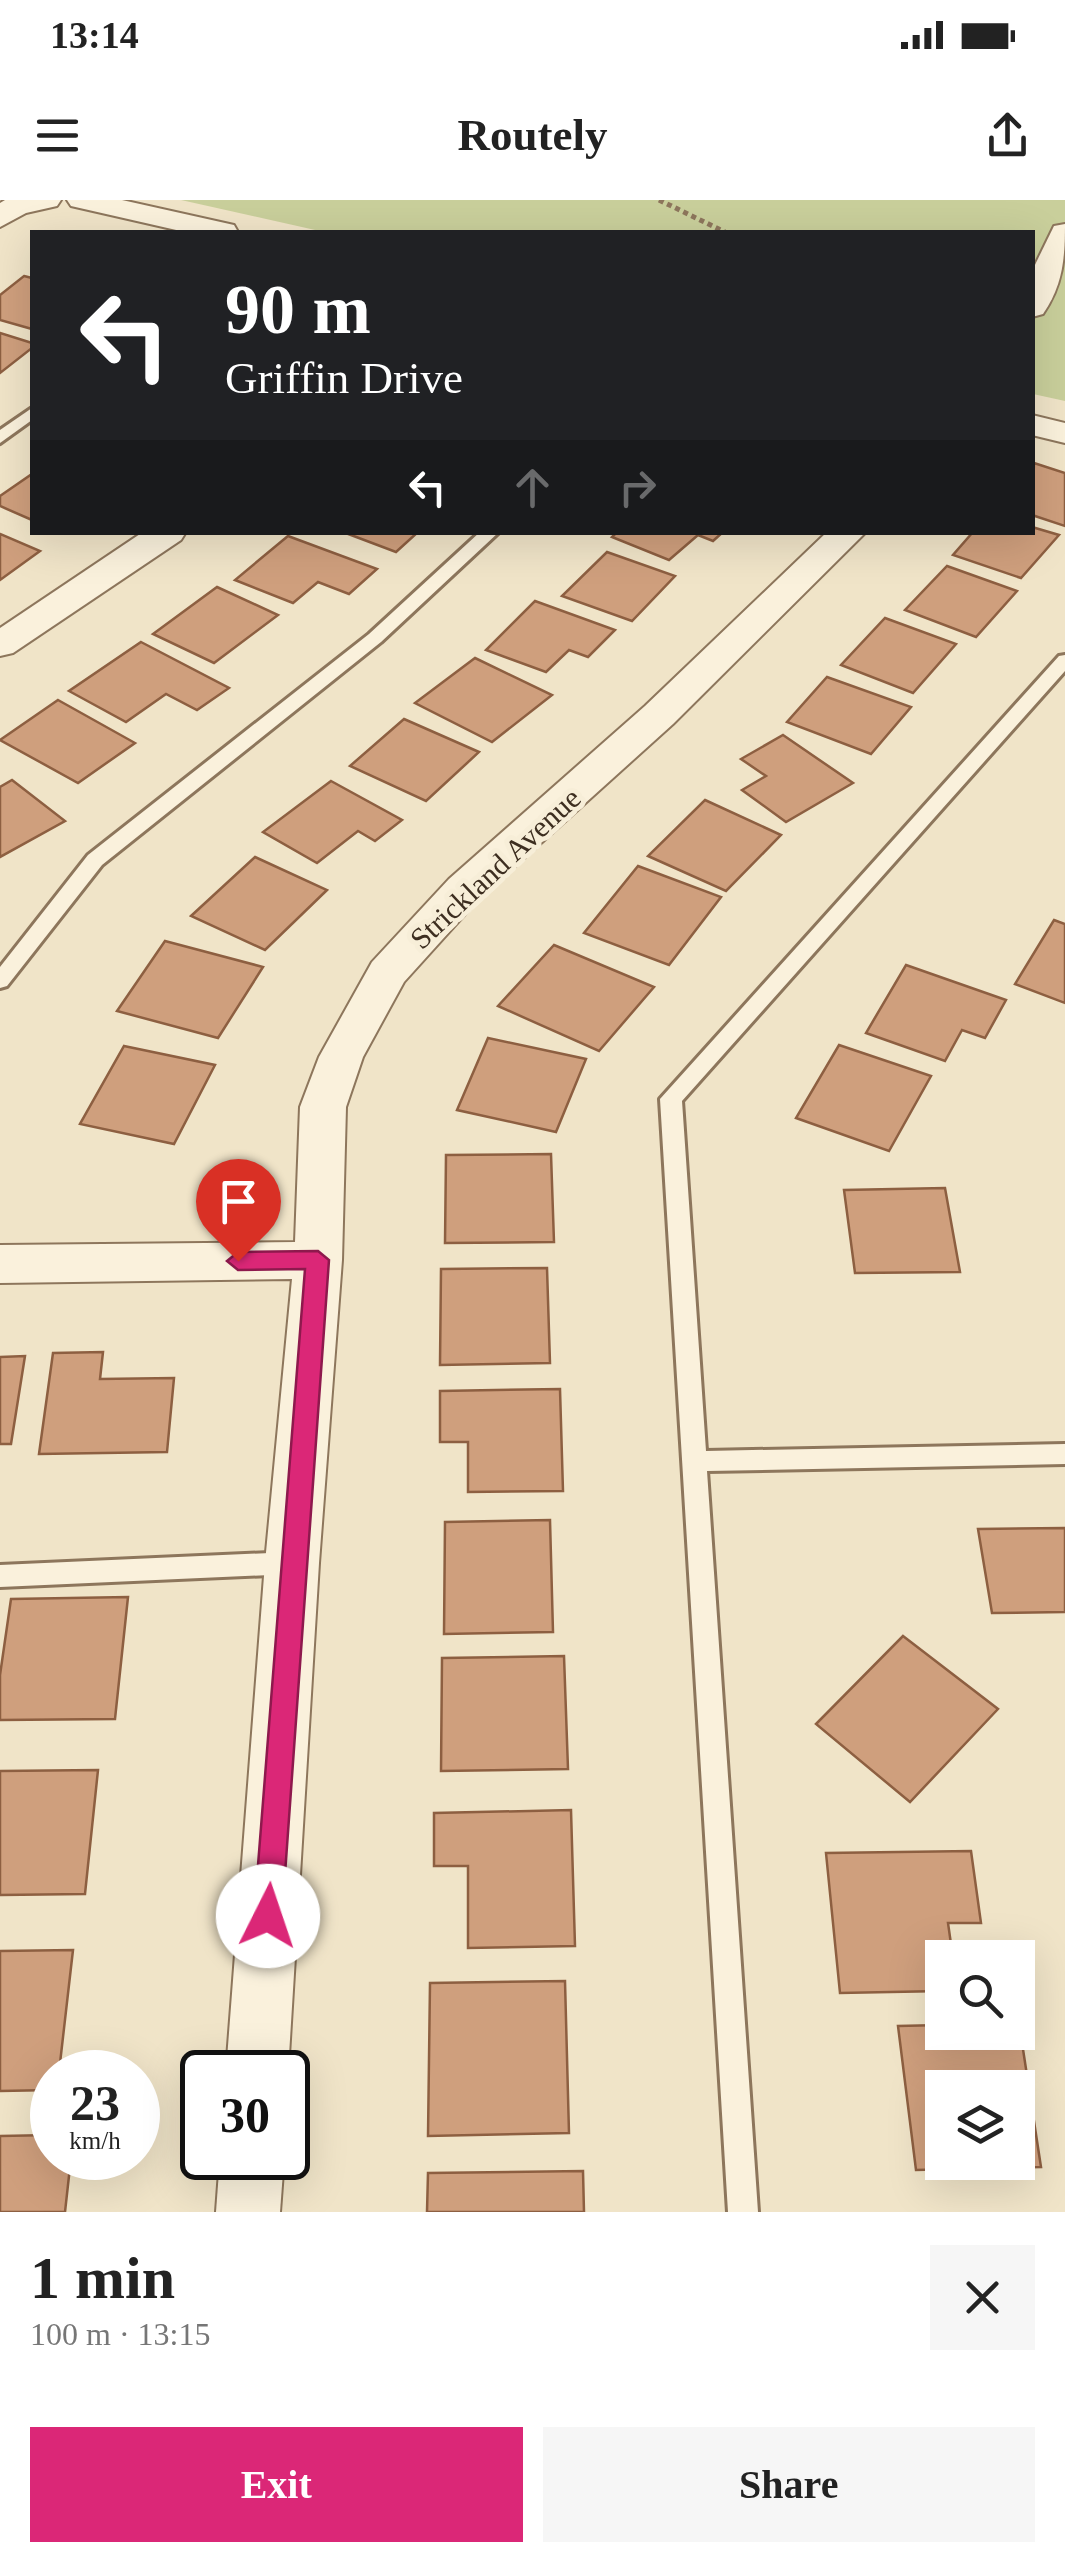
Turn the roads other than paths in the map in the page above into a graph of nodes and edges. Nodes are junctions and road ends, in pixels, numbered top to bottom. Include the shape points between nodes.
1 (46, 200) edge
2 (82, 200) edge
3 (0, 218) edge
4 (214, 230) edge
5 (1065, 233) edge
6 (1035, 301) edge
7 (30, 415) edge
8 (1035, 426) edge
9 (1065, 432) edge
10 (0, 438) edge
11 (164, 535) edge
12 (487, 535) edge
13 (845, 535) edge
14 (0, 645) edge
15 (1065, 660) edge
16 (0, 981) edge
17 (318, 1260) junction
18 (0, 1264) edge
19 (1065, 1454) edge
20 (695, 1461) junction
21 (292, 1563) junction
22 (0, 1576) edge
23 (259, 2050) edge
24 (250, 2180) edge
25 (248, 2212) edge
26 (743, 2212) edge

1 - 3 street via 16,206
2 - 4 street
5 - 6 street
7 - 10 lane
8 - 9 street
11 - 14 street
12 - 16 lane via 374,638 95,860
13 - 17 street, Strickland Avenue via 464,889 387,973 341,1057 323,1107
15 - 20 lane via 671,1100
17 - 18 street
17 - 21 street, Strickland Avenue
19 - 20 lane
20 - 26 lane
21 - 22 lane
21 - 23 street, Strickland Avenue
24 - 25 street

